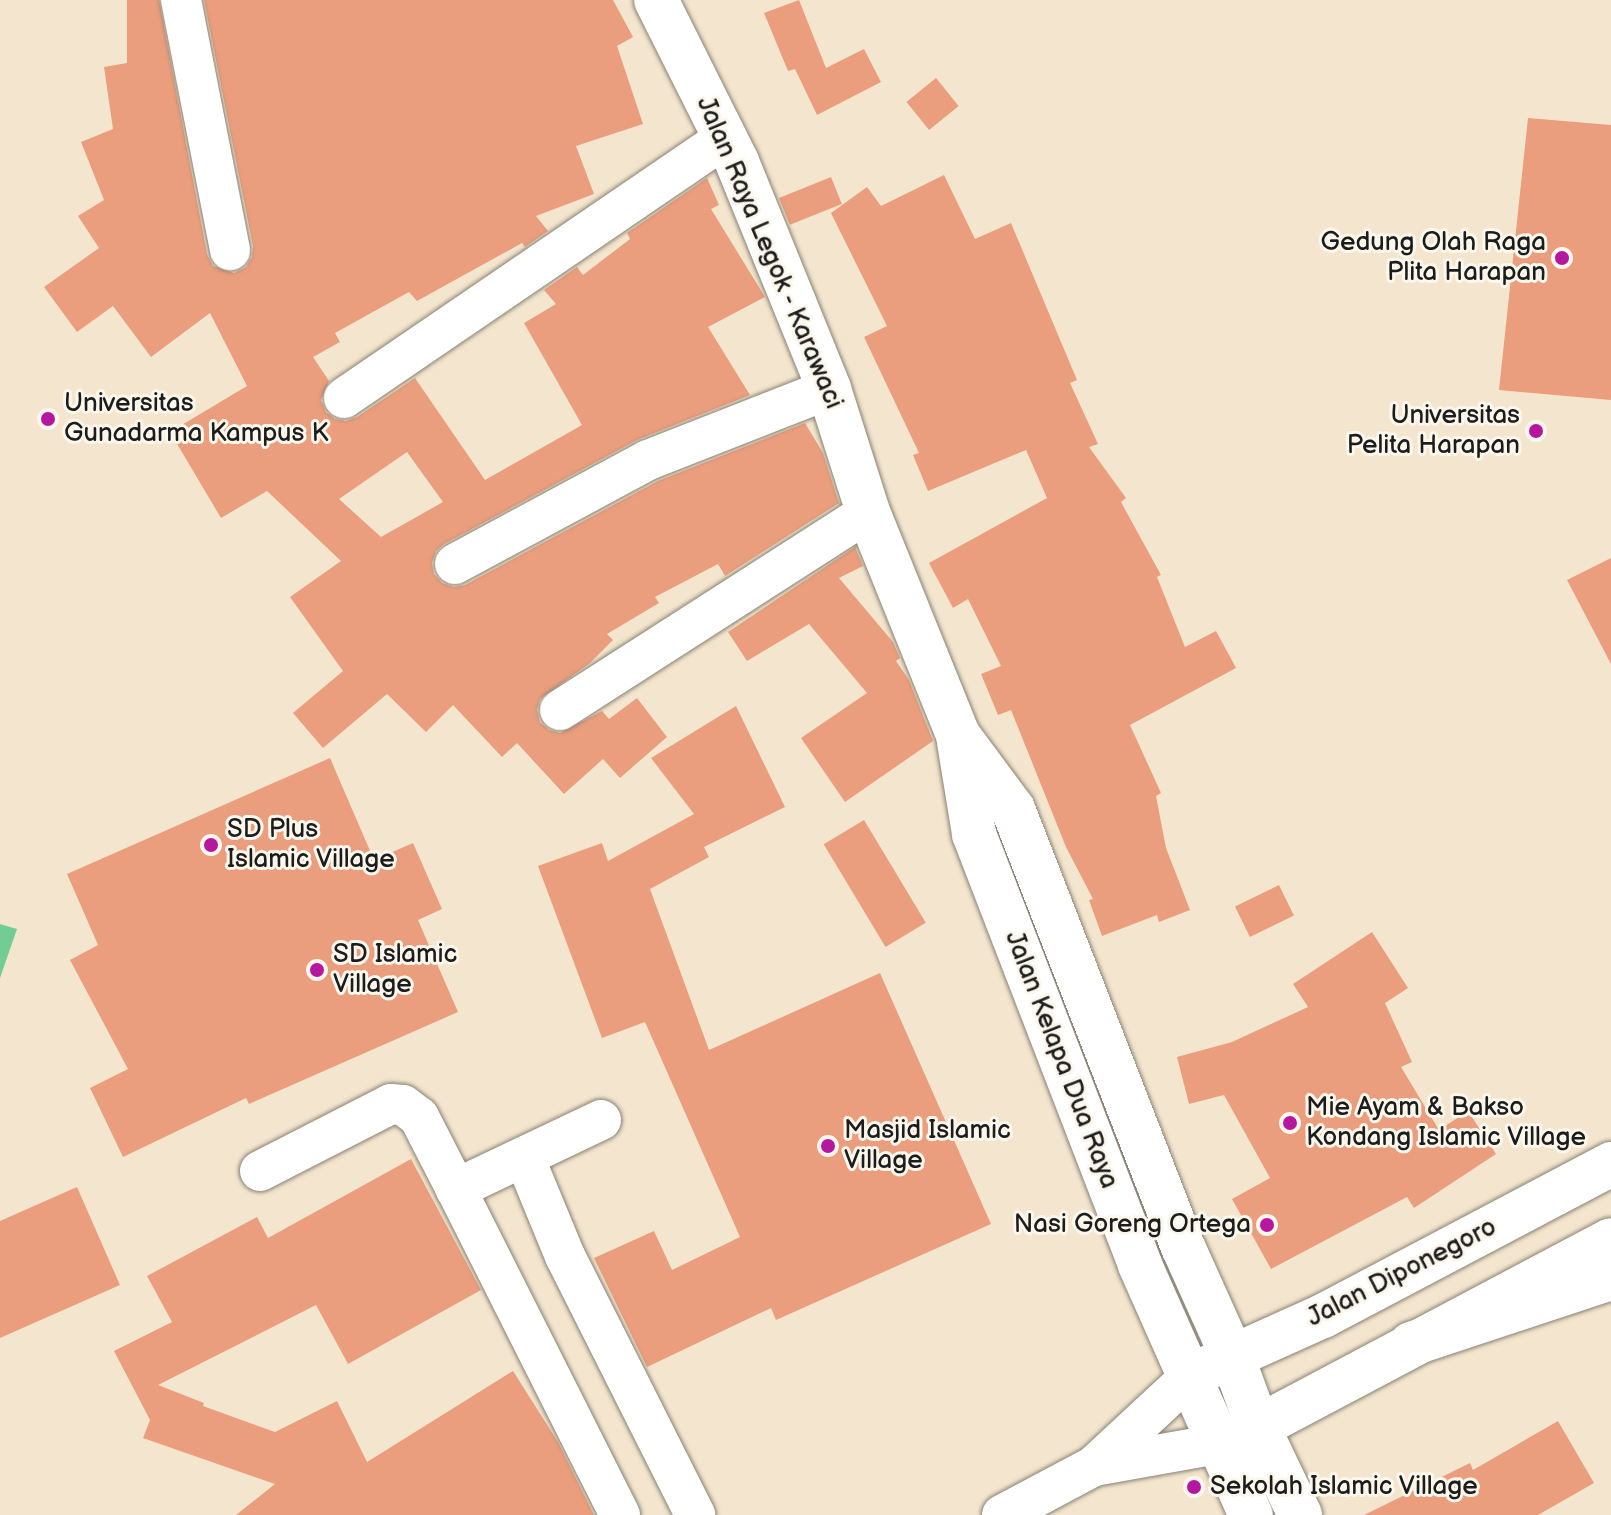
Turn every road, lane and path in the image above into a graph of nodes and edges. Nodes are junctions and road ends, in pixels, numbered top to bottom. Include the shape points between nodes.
1 (181, 0) edge
2 (656, 0) edge
3 (725, 138) junction
4 (230, 250) dead end
5 (829, 389) junction
6 (344, 398) dead end
7 (868, 512) junction
8 (455, 564) dead end
9 (560, 710) dead end
10 (958, 735) junction
11 (1098, 1032) junction
12 (1057, 1051) junction
13 (601, 1120) dead end
14 (525, 1159) junction
15 (1611, 1164) edge
16 (260, 1171) dead end
17 (456, 1189) junction
18 (1611, 1240) edge
19 (1611, 1278) edge
20 (1411, 1344) junction
21 (1232, 1356) junction
22 (1191, 1376) junction
23 (1258, 1427) junction
24 (1217, 1444) junction
25 (1094, 1466) junction
26 (620, 1515) edge
27 (695, 1515) edge
28 (1002, 1515) edge
29 (1251, 1515) edge
30 (1300, 1515) edge

1 - 4 street
2 - 3 main road, Jalan Raya Legok - Karawaci
3 - 5 main road, Jalan Raya Legok - Karawaci
3 - 6 street
5 - 7 main road, Jalan Raya Legok - Karawaci
5 - 8 street via 648,460
7 - 9 street
7 - 10 main road, Jalan Kelapa Dua Raya
10 - 11 main road, Jalan Kelapa Dua Raya via 1013,809
10 - 12 main road, Jalan Kelapa Dua Raya via 974,834
11 - 12 main road
11 - 21 main road, Jalan Kelapa Dua Raya
12 - 22 main road, Jalan Kelapa Dua Raya via 1140,1265
13 - 14 street
14 - 17 street
14 - 27 street via 565,1256
15 - 21 main road, Jalan Diponegoro via 1323,1316
16 - 17 street via 391,1104 403,1105 419,1117
17 - 26 street
18 - 20 main road
19 - 20 main road
20 - 23 main road
21 - 22 main road, Jalan Diponegoro
21 - 23 main road, Jalan Kelapa Dua Raya
22 - 24 main road, Jalan Kelapa Dua Raya
22 - 25 street
23 - 30 main road, Jalan Kelapa Dua Raya
24 - 25 street
24 - 29 main road, Jalan Kelapa Dua Raya
25 - 28 street

